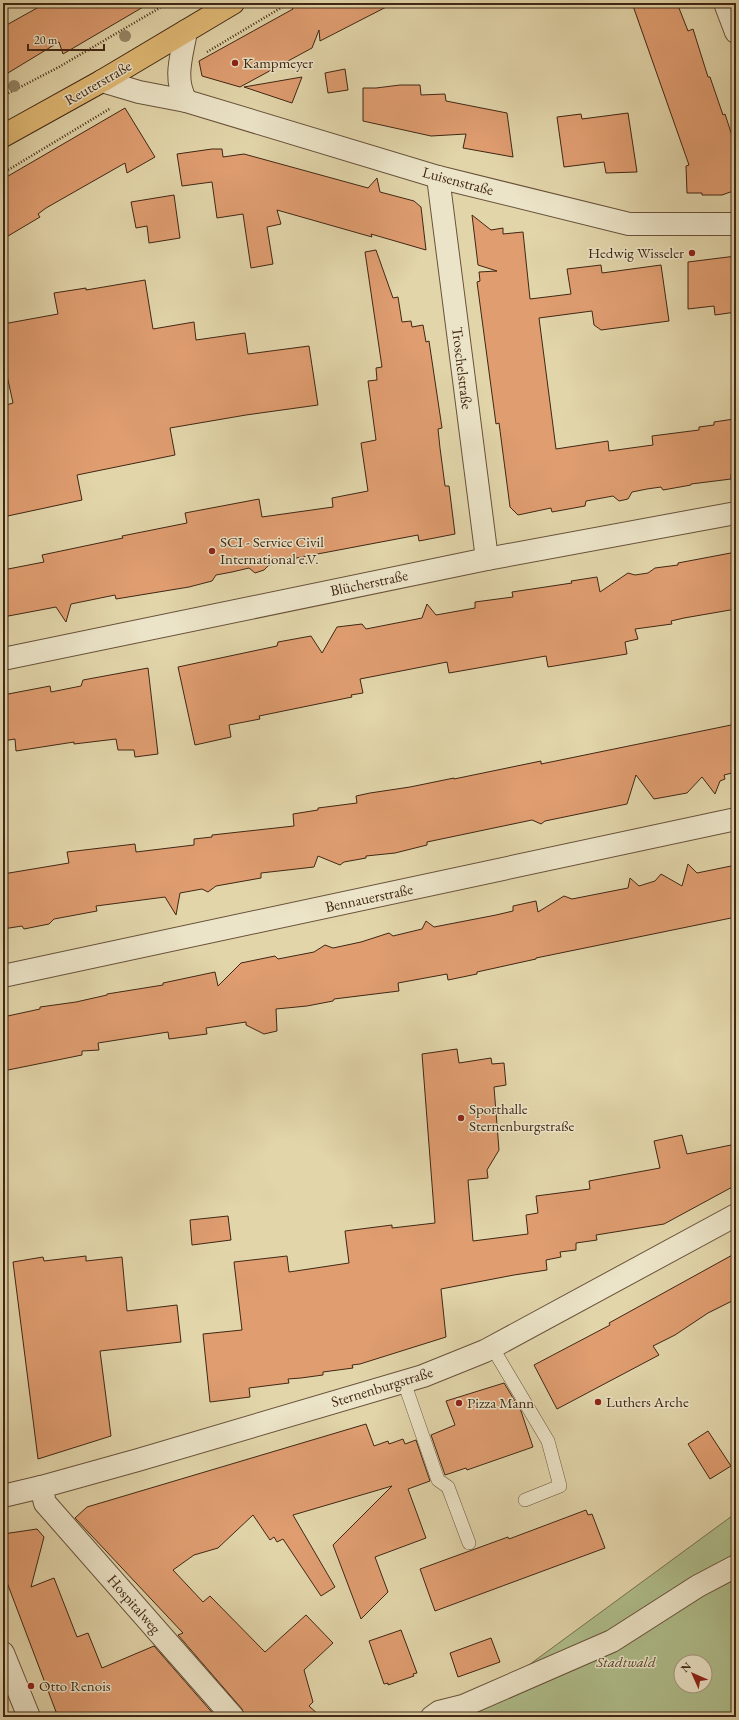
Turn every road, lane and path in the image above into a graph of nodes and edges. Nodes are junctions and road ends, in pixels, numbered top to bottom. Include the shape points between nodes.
1 (168, 3) edge
2 (233, 3) edge
3 (288, 3) edge
4 (725, 3) edge
5 (186, 31) junction
6 (736, 32) edge
7 (180, 68) junction
8 (102, 81) junction
9 (139, 92) junction
10 (3, 96) edge
11 (186, 101) junction
12 (3, 136) edge
13 (3, 173) edge
14 (438, 177) junction
15 (736, 224) edge
16 (736, 513) edge
17 (487, 559) junction
18 (3, 658) edge
19 (736, 819) edge
20 (3, 976) edge
21 (736, 1215) edge
22 (492, 1347) junction
23 (404, 1382) junction
24 (41, 1488) junction
25 (3, 1496) edge
26 (525, 1500) dead end
27 (469, 1543) dead end
28 (736, 1566) edge
29 (3, 1653) edge
30 (29, 1717) edge
31 (233, 1717) edge
32 (432, 1717) edge

1 - 10 path via 59,67
2 - 5 main road, Reuterstraße
3 - 7 path
4 - 6 street
5 - 7 street
5 - 8 main road, Reuterstraße
7 - 11 street via 180,90
8 - 9 street, Luisenstraße
8 - 12 main road, Reuterstraße
9 - 11 street, Luisenstraße
9 - 13 path
11 - 14 street, Luisenstraße
14 - 15 street, Luisenstraße via 629,224
14 - 17 street, Troschelstraße
16 - 17 street, Blücherstraße
17 - 18 street, Blücherstraße
19 - 20 street, Bennauerstraße
21 - 22 street, Sternenburgstraße
22 - 23 street, Sternenburgstraße
22 - 26 lane via 548,1441 560,1486
23 - 24 street, Sternenburgstraße
23 - 27 lane via 438,1480 448,1487
24 - 25 street, Sternenburgstraße
24 - 31 street, Hospitalweg via 45,1503
28 - 32 street via 698,1586 612,1641
29 - 30 street

